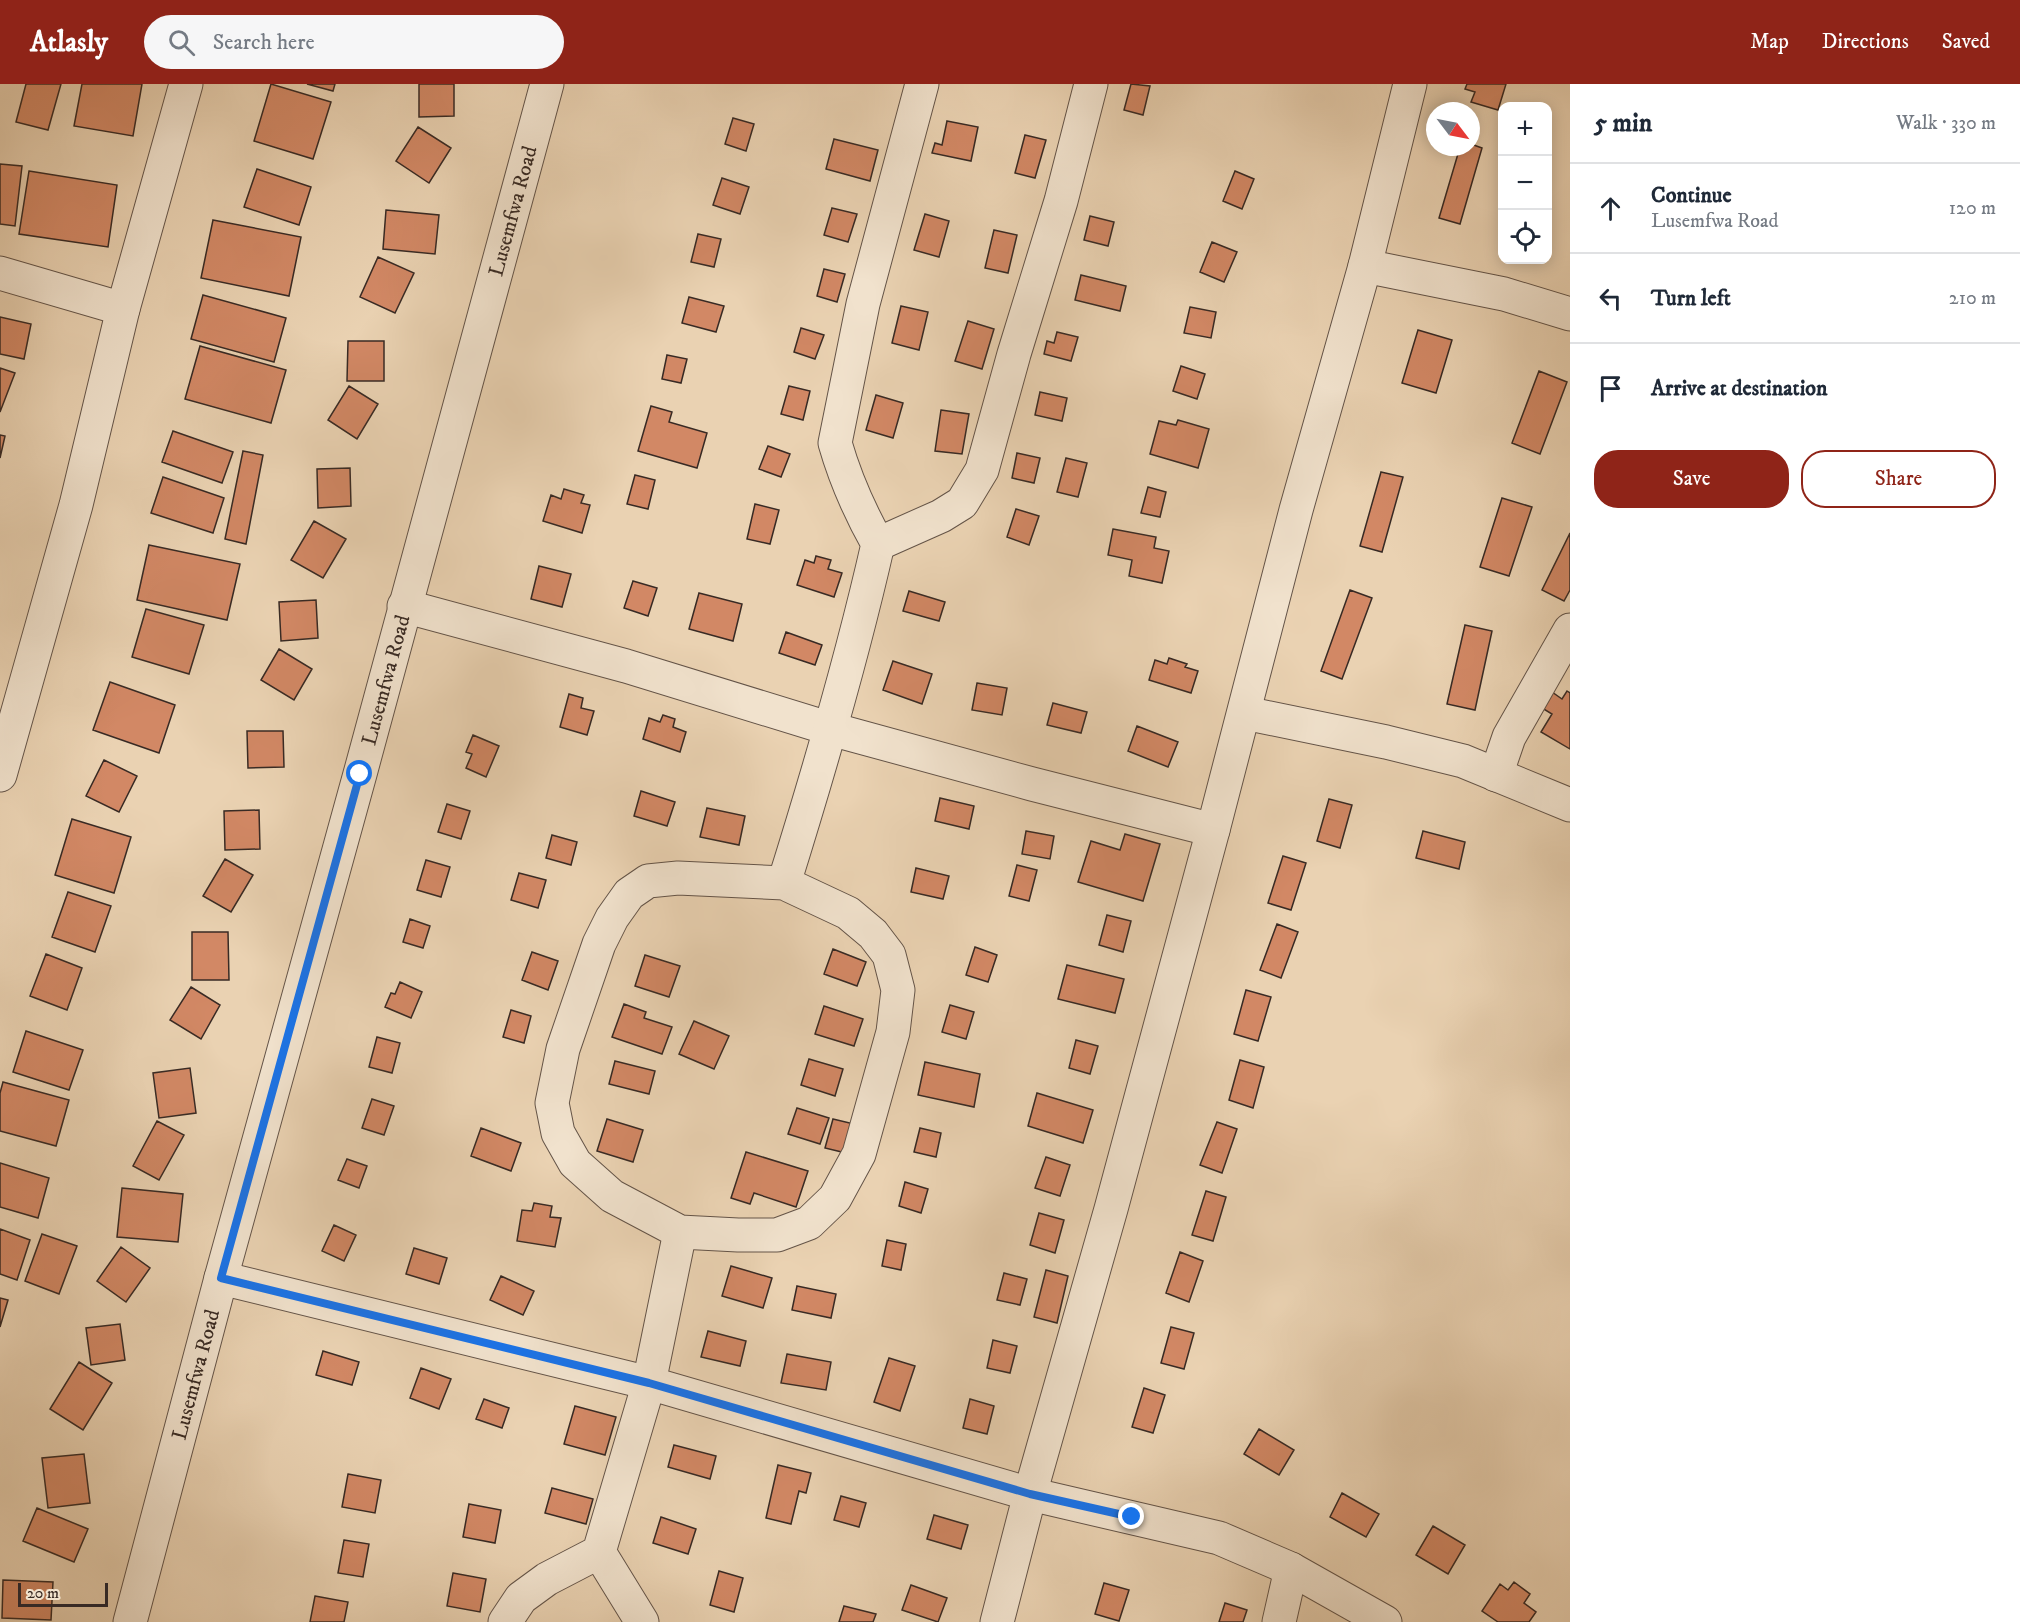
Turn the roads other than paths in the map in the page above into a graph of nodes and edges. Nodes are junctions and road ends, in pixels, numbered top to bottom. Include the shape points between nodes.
1 (186, 84) edge
2 (547, 84) edge
3 (922, 84) edge
4 (1091, 84) edge
5 (1410, 84) edge
6 (1365, 266) junction
7 (0, 273) edge
8 (123, 309) junction
9 (1570, 314) edge
10 (878, 544) junction
11 (404, 606) junction
12 (1570, 630) edge
13 (1245, 713) junction
14 (7, 719) edge
15 (831, 729) junction
16 (0, 775) edge
17 (1497, 775) junction
18 (1570, 805) edge
19 (1213, 830) junction
20 (784, 883) junction
21 (681, 1232) junction
22 (221, 1278) junction
23 (649, 1383) junction
24 (1030, 1494) junction
25 (599, 1552) junction
26 (1291, 1569) junction
27 (129, 1622) edge
28 (505, 1622) edge
29 (642, 1622) edge
30 (997, 1622) edge
31 (1279, 1622) edge
32 (1385, 1622) edge

1 - 8 street
2 - 11 street, Lusemfwa Road
3 - 10 street via 863,304 835,443 862,516
4 - 10 street via 982,470 962,503
5 - 6 street
6 - 9 street via 1504,294
6 - 13 street via 1296,510
7 - 8 street
8 - 14 street via 76,504
10 - 15 street
11 - 15 street via 626,666
11 - 22 street, Lusemfwa Road
12 - 17 street via 1509,737
13 - 17 street via 1386,742 1463,761
13 - 19 street
14 - 16 street
15 - 19 street
15 - 20 street
17 - 18 street
19 - 24 street
20 - 21 street via 848,913 873,934 889,956 898,990 893,1032 859,1154 835,1198 809,1223 777,1235
20 - 21 street via 678,878 648,881 629,894 599,944 563,1049 552,1103 558,1133 575,1163 612,1196
21 - 23 street
22 - 23 street
22 - 27 street, Lusemfwa Road
23 - 24 street
23 - 25 street
24 - 26 street via 1220,1538
24 - 30 street
25 - 28 street via 547,1579 521,1598
25 - 29 street
26 - 31 street
26 - 32 street

